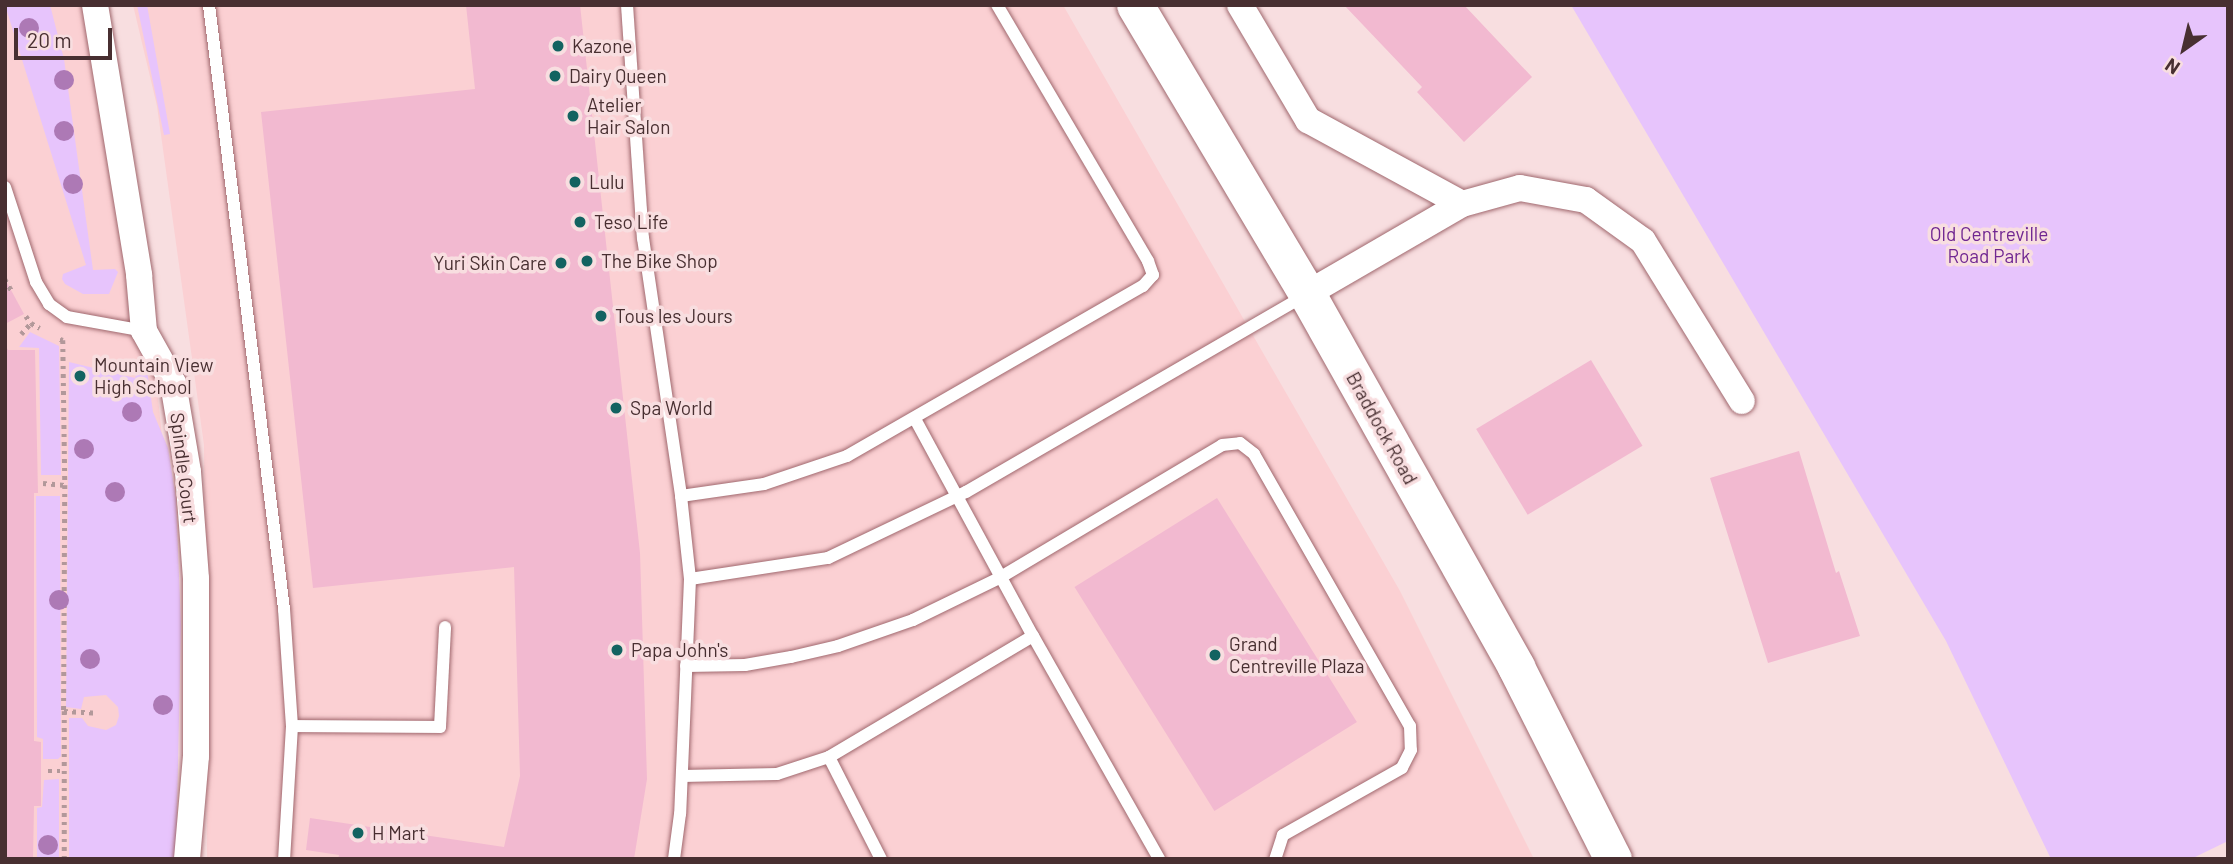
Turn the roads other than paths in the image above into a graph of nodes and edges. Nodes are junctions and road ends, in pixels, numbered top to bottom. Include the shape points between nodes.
1 (95, 5) edge
2 (209, 5) edge
3 (627, 5) edge
4 (997, 5) edge
5 (1135, 5) edge
6 (1240, 5) edge
7 (5, 187) edge
8 (1462, 204) junction
9 (1307, 294) junction
10 (144, 331) junction
11 (1742, 401) dead end
12 (915, 419) junction
13 (681, 496) junction
14 (957, 496) junction
15 (1001, 577) junction
16 (690, 579) junction
17 (445, 628) dead end
18 (1033, 636) junction
19 (686, 666) junction
20 (292, 726) junction
21 (829, 757) junction
22 (682, 776) junction
23 (187, 859) edge
24 (284, 859) edge
25 (674, 859) edge
26 (881, 859) edge
27 (1159, 859) edge
28 (1275, 859) edge
29 (1613, 859) edge

1 - 10 street, Spindle Court
2 - 20 lane via 282,595
3 - 13 lane via 643,238
4 - 12 lane via 1153,275 1143,286
5 - 9 street, Braddock Road
6 - 8 street via 1308,120
7 - 10 lane via 36,282 48,304 66,317
8 - 9 street
8 - 11 street via 1520,188 1586,200 1643,241
9 - 14 lane
9 - 29 street, Braddock Road via 1516,667
10 - 23 street, Spindle Court via 173,383 188,472 196,579 196,756
12 - 13 lane via 847,456 764,484
12 - 14 lane
13 - 16 lane
14 - 15 lane
14 - 16 lane via 828,558
15 - 18 lane
15 - 19 lane via 913,620 838,646 745,665
15 - 28 lane via 1222,445 1240,443 1254,454 1410,726 1411,738 1402,768 1283,835
16 - 19 lane
17 - 20 lane via 440,727
18 - 21 lane
18 - 27 lane
19 - 22 lane
20 - 24 lane
21 - 22 lane via 777,774
21 - 26 lane
22 - 25 lane

